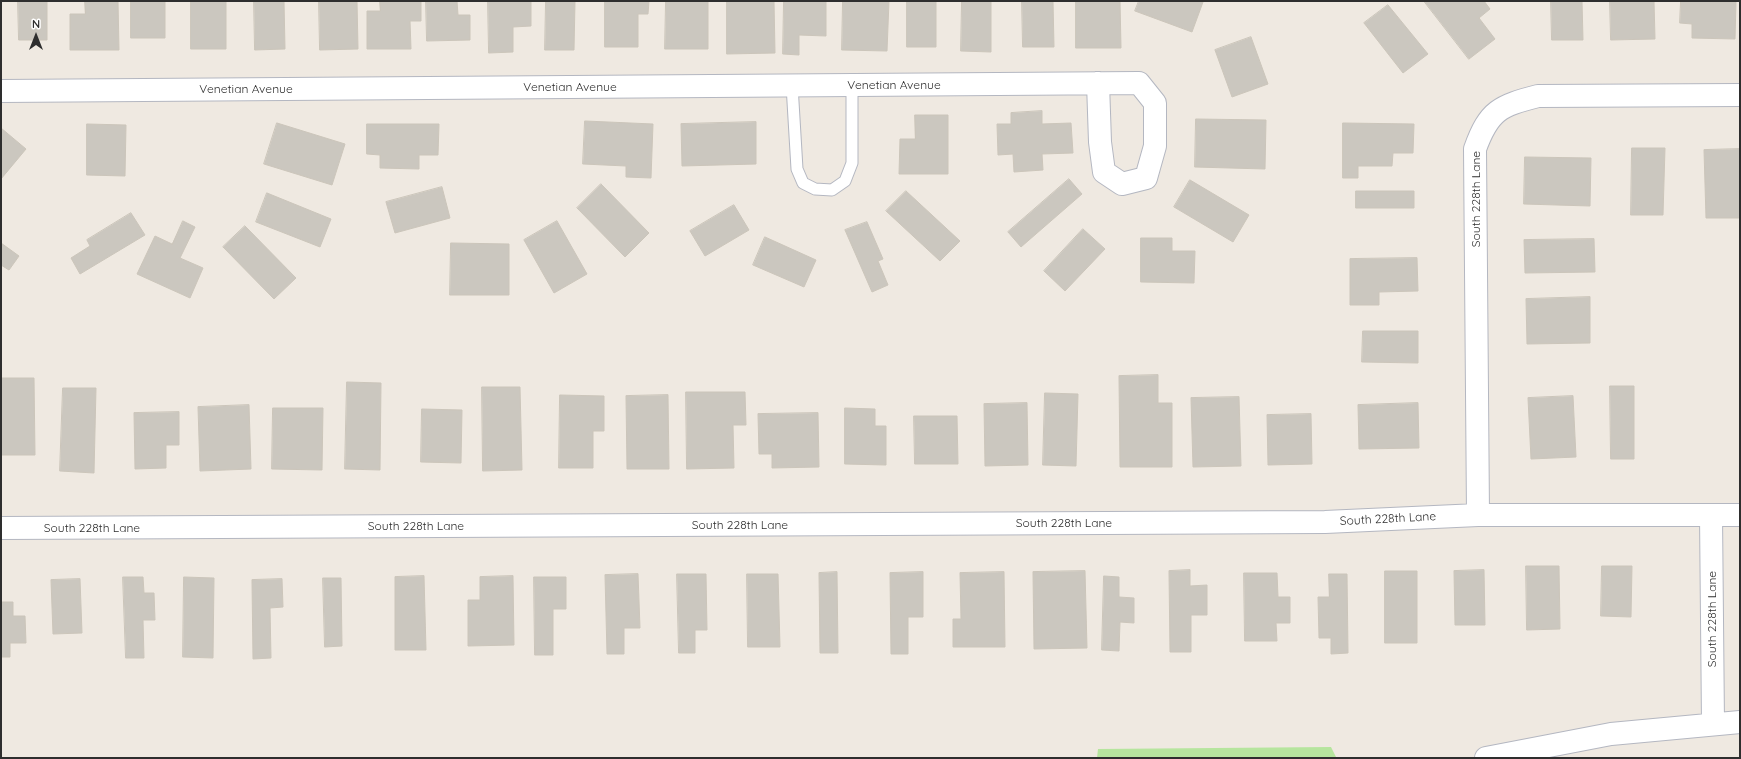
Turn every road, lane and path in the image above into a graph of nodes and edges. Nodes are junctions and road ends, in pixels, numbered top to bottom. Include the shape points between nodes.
1 (1098, 83) junction
2 (792, 85) junction
3 (852, 85) junction
4 (1, 91) edge
5 (1740, 95) edge
6 (1478, 515) junction
7 (1711, 515) junction
8 (1740, 515) edge
9 (1, 528) edge
10 (1740, 722) edge
11 (1713, 724) junction
12 (1486, 758) edge

1 - 1 street, Venetian Avenue via 1139,83 1155,103 1155,146 1146,178 1122,184 1104,172
1 - 3 street, Venetian Avenue
2 - 3 street, Venetian Avenue
2 - 3 lane via 797,169 803,183 815,189 832,190 845,181 852,163
2 - 4 street, Venetian Avenue
5 - 6 street, South 228th Lane via 1538,96 1509,103 1494,114 1482,130 1475,149
6 - 7 street, South 228th Lane
6 - 9 street, South 228th Lane via 1317,522
7 - 8 street, South 228th Lane
7 - 11 street, South 228th Lane
10 - 11 street
11 - 12 street via 1611,734

